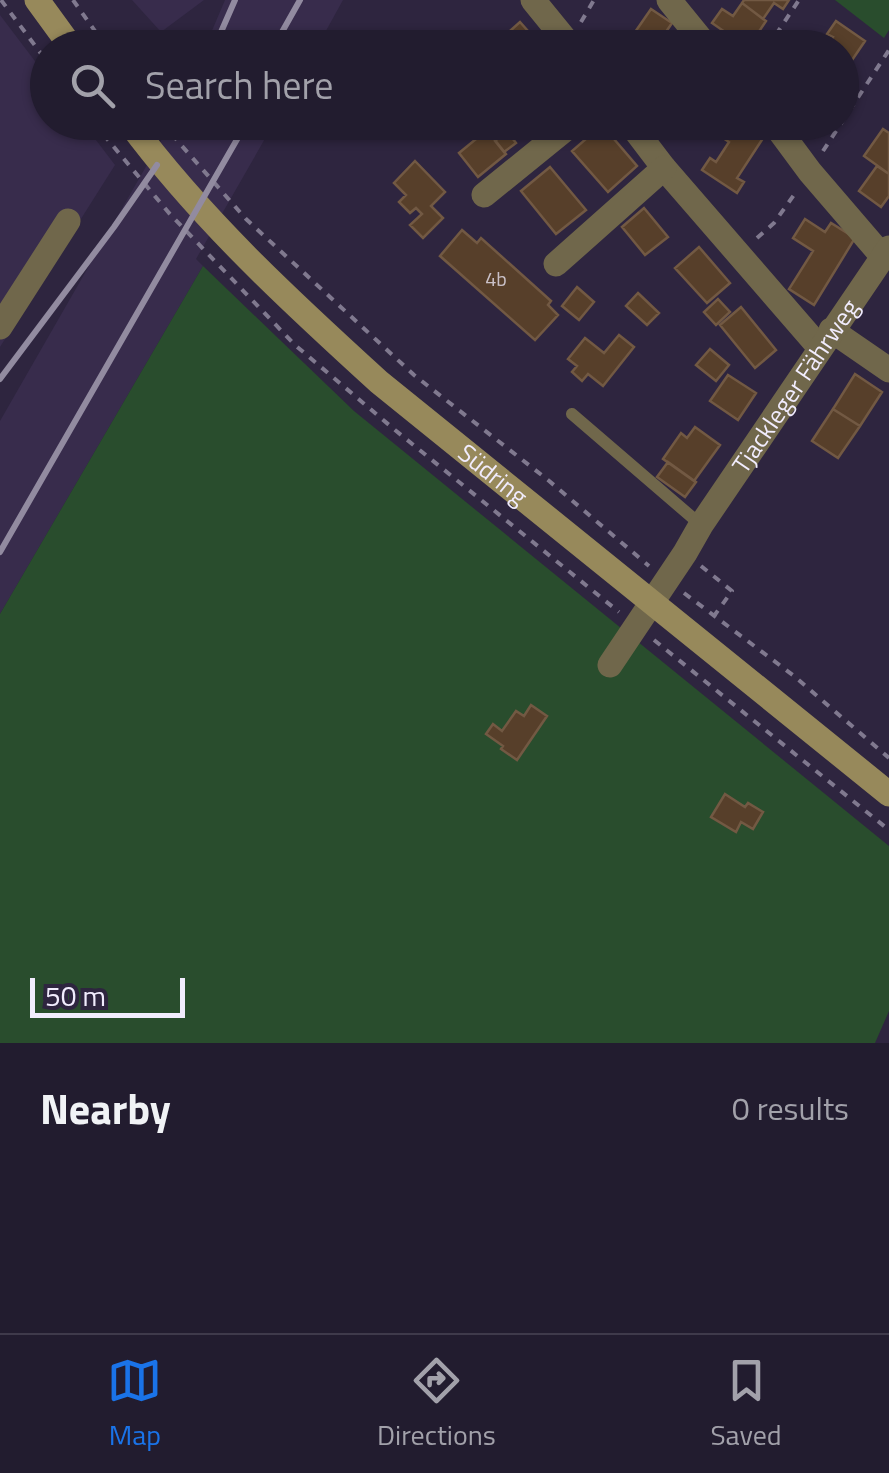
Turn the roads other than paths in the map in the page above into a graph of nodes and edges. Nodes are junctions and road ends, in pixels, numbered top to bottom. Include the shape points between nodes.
1 (37, 0) edge
2 (533, 0) edge
3 (669, 0) edge
4 (59, 30) edge
5 (557, 30) edge
6 (693, 30) edge
7 (143, 140) edge
8 (552, 140) edge
9 (643, 140) edge
10 (789, 140) edge
11 (664, 168) junction
12 (484, 195) dead end
13 (68, 221) dead end
14 (886, 253) edge
15 (556, 264) dead end
16 (0, 327) edge
17 (826, 339) junction
18 (889, 370) edge
19 (572, 414) dead end
20 (701, 525) junction
21 (610, 665) dead end
22 (889, 794) edge

1 - 4 main road
2 - 5 street
3 - 6 street
7 - 22 main road, Südring via 232,242 379,382
8 - 12 street
9 - 11 street
10 - 14 street
11 - 15 street
11 - 17 street
13 - 16 street
14 - 17 street, Tjackleger Fährweg
17 - 18 street
17 - 20 street, Tjackleger Fährweg
19 - 20 lane
20 - 21 street, Tjackleger Fährweg

